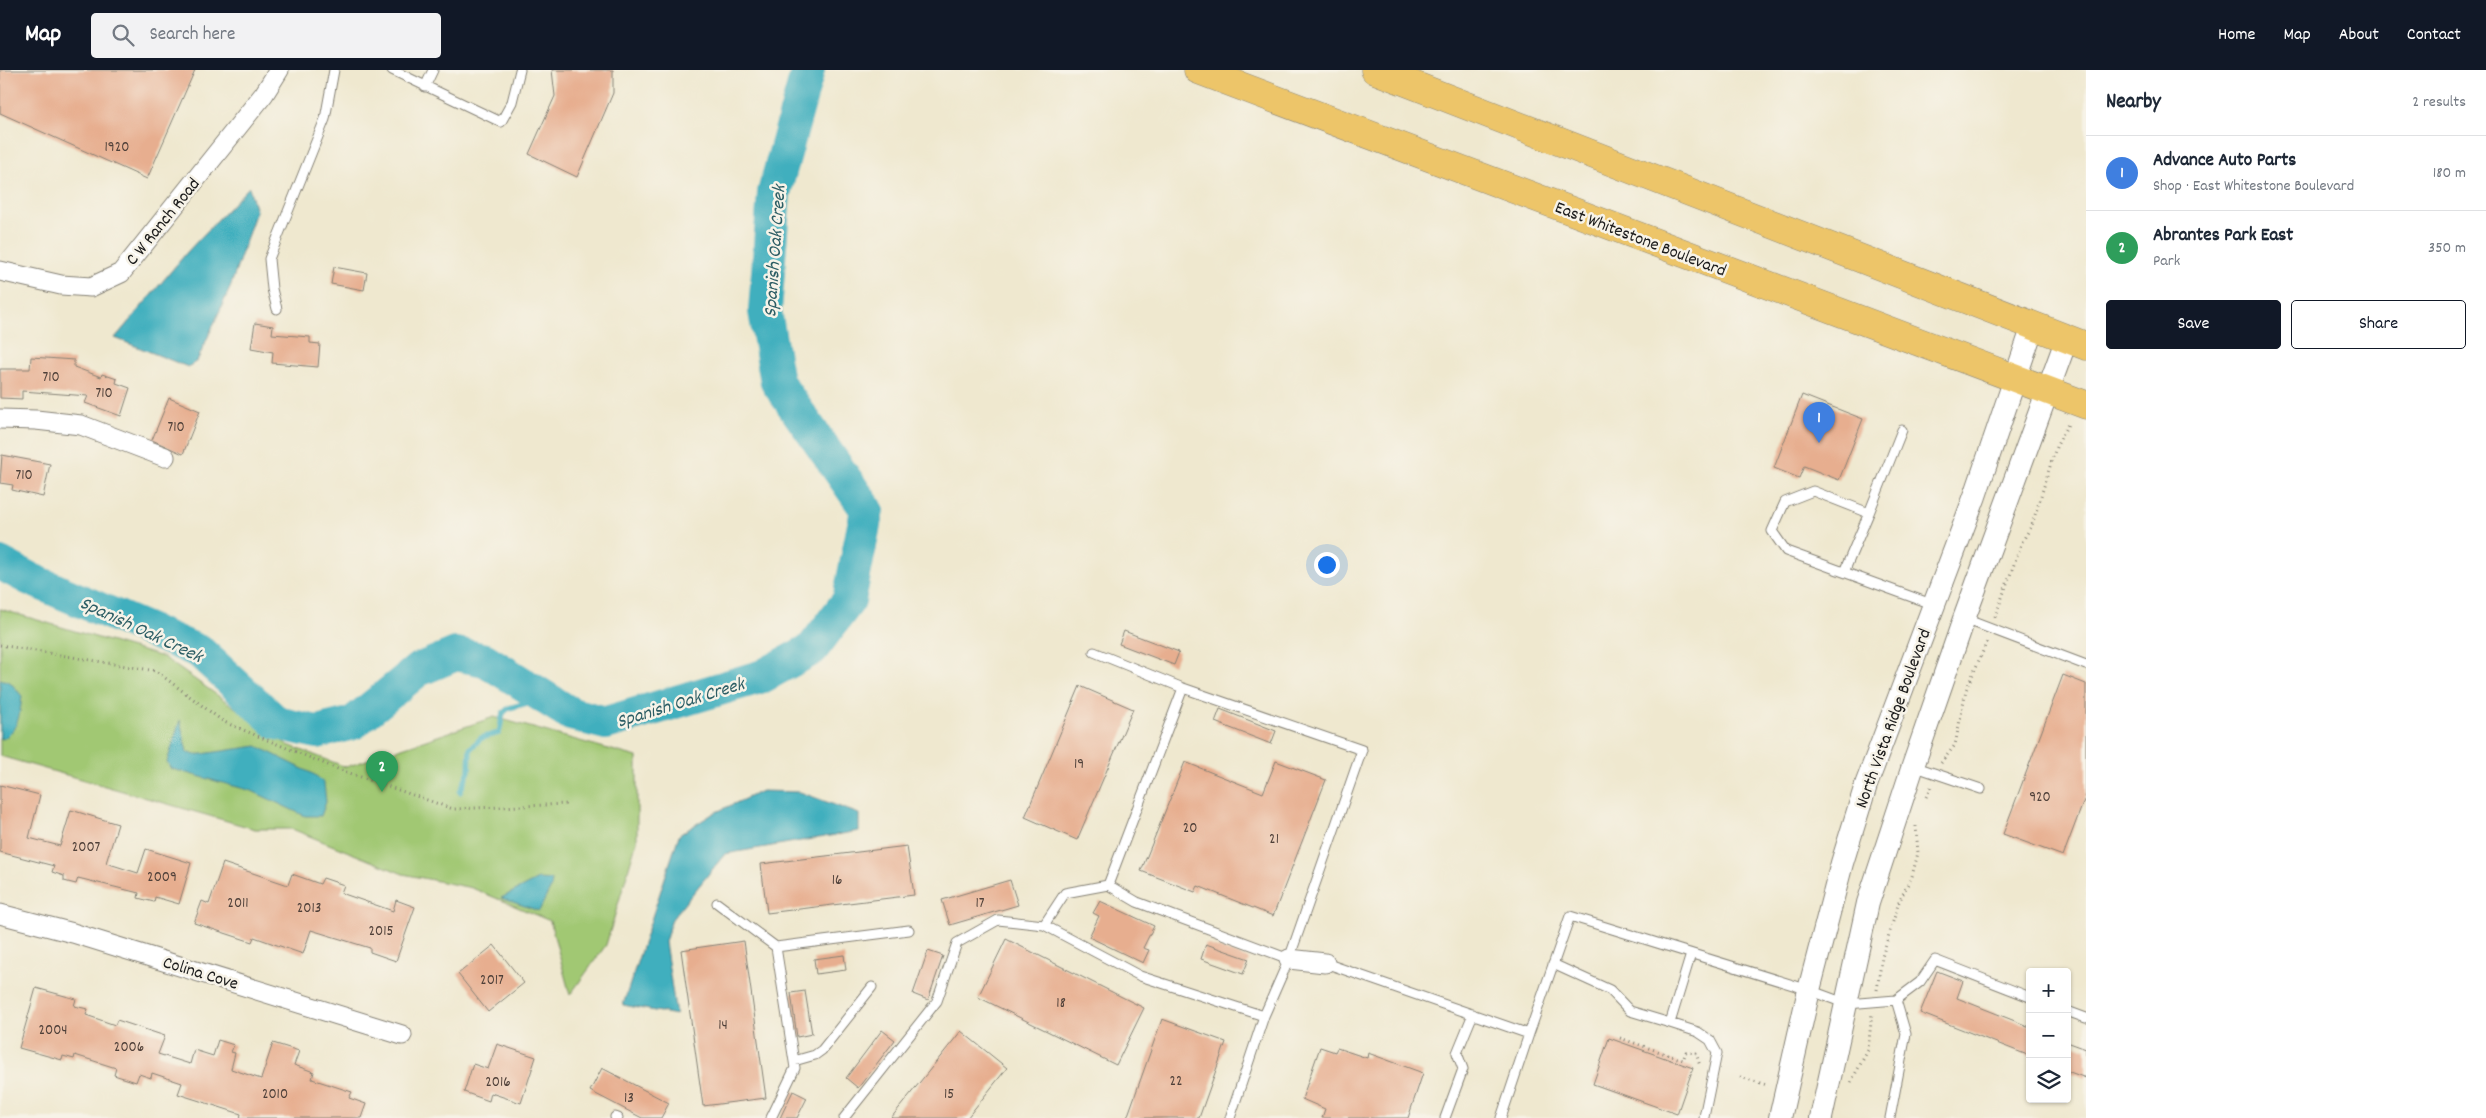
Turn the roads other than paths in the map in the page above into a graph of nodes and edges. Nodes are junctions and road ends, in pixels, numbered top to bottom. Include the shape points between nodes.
1 (279, 70) edge
2 (334, 70) edge
3 (392, 70) edge
4 (433, 70) edge
5 (520, 70) edge
6 (1198, 70) edge
7 (1375, 70) edge
8 (425, 87) junction
9 (0, 271) edge
10 (277, 309) dead end
11 (2033, 326) junction
12 (2076, 342) edge
13 (2015, 379) junction
14 (2048, 390) junction
15 (2086, 405) edge
16 (0, 419) edge
17 (1902, 430) dead end
18 (165, 457) dead end
19 (1869, 513) junction
20 (1844, 572) junction
21 (1934, 605) junction
22 (1964, 619) junction
23 (1094, 652) dead end
24 (2086, 665) edge
25 (1184, 688) junction
26 (1913, 766) junction
27 (1981, 789) dead end
28 (1108, 885) junction
29 (717, 903) dead end
30 (0, 914) edge
31 (1044, 924) junction
32 (909, 930) dead end
33 (776, 947) junction
34 (1691, 954) junction
35 (1289, 959) junction
36 (1325, 963) joint
37 (1554, 964) junction
38 (872, 987) dead end
39 (1809, 990) junction
40 (2026, 994) edge
41 (1896, 1000) junction
42 (1846, 1004) junction
43 (2071, 1012) edge
44 (1473, 1014) junction
45 (1264, 1016) junction
46 (2086, 1018) edge
47 (1670, 1023) junction
48 (1529, 1034) junction
49 (402, 1035) dead end
50 (794, 1060) junction
51 (1704, 1117) dead end
52 (771, 1118) edge
53 (844, 1118) edge
54 (1230, 1118) edge
55 (1444, 1118) edge
56 (1501, 1118) edge
57 (1780, 1118) edge
58 (1820, 1118) edge
59 (1890, 1118) edge

1 - 9 street, C W Ranch Road via 264,94 120,273 91,287 61,285
2 - 10 lane via 325,119 270,259
3 - 8 lane
4 - 8 lane
5 - 8 lane via 512,102 502,122
6 - 13 main road, East Whitestone Boulevard
7 - 11 main road
11 - 12 main road
11 - 13 street, North Vista Ridge Boulevard
12 - 14 street, North Vista Ridge Boulevard
13 - 14 main road, East Whitestone Boulevard
13 - 21 street, North Vista Ridge Boulevard
14 - 15 main road, East Whitestone Boulevard
14 - 22 street, North Vista Ridge Boulevard
16 - 18 street via 81,425
17 - 19 lane
19 - 20 lane
19 - 20 lane via 1813,491 1785,502 1772,531 1786,551
20 - 21 lane
21 - 39 street, North Vista Ridge Boulevard via 1866,785
22 - 24 lane
22 - 26 street, North Vista Ridge Boulevard
23 - 25 lane
25 - 28 lane
25 - 35 lane via 1362,750
26 - 27 lane
26 - 42 street, North Vista Ridge Boulevard via 1868,903
28 - 31 lane via 1065,893
28 - 35 lane via 1137,902
29 - 33 lane
30 - 49 street, Colina Cove via 73,933
31 - 45 lane via 1140,976
31 - 53 lane via 998,920 957,943 937,1001
32 - 33 lane
33 - 50 lane
34 - 37 lane via 1570,916
34 - 39 lane
34 - 47 lane
35 - 36 street
35 - 45 lane
36 - 44 lane
37 - 47 lane via 1610,990 1630,1011
37 - 48 lane
38 - 50 lane via 819,1053
39 - 42 lane
39 - 57 street, North Vista Ridge Boulevard
40 - 41 lane via 1935,960 1920,982
41 - 42 lane
41 - 59 lane via 1906,1034
42 - 58 street, North Vista Ridge Boulevard
43 - 46 lane
44 - 48 lane
44 - 55 lane via 1457,1053 1463,1068
45 - 54 lane
47 - 51 lane via 1698,1032 1710,1040 1717,1053
48 - 56 lane
50 - 52 lane via 795,1068

